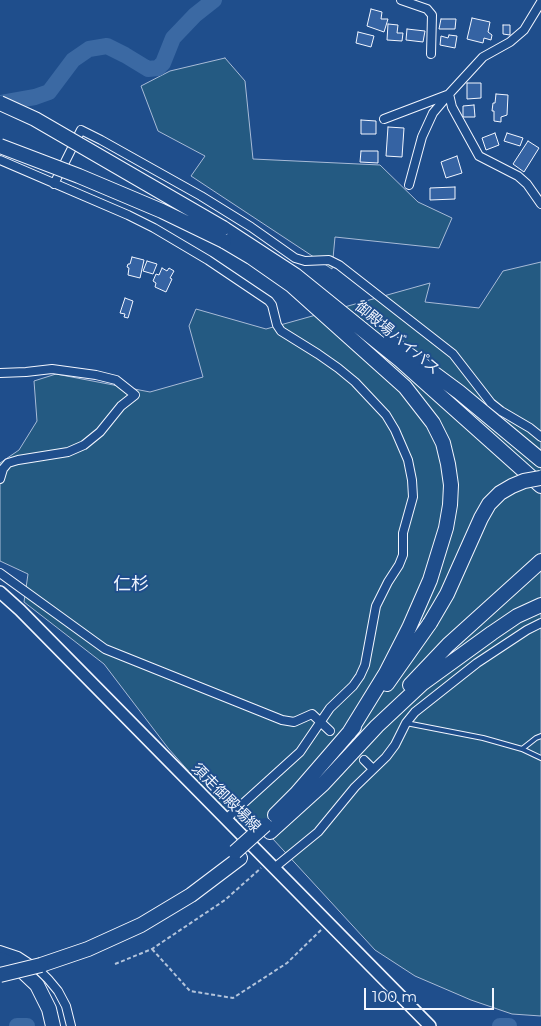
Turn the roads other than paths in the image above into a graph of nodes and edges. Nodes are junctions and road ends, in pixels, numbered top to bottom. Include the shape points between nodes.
1 (401, 0) edge
2 (541, 2) edge
3 (431, 54) dead end
4 (448, 94) junction
5 (0, 103) edge
6 (384, 119) dead end
7 (0, 146) edge
8 (0, 160) edge
9 (54, 184) junction
10 (409, 185) dead end
11 (541, 204) edge
12 (224, 234) junction
13 (292, 279) junction
14 (0, 373) edge
15 (541, 437) edge
16 (541, 460) edge
17 (541, 478) edge
18 (0, 479) edge
19 (541, 486) edge
20 (541, 497) edge
21 (541, 561) edge
22 (0, 573) edge
23 (0, 592) edge
24 (541, 605) edge
25 (541, 623) edge
26 (320, 722) junction
27 (406, 723) junction
28 (330, 731) dead end
29 (349, 733) junction
30 (541, 736) edge
31 (522, 749) junction
32 (541, 758) edge
33 (364, 760) dead end
34 (373, 769) junction
35 (303, 802) junction
36 (226, 819) junction
37 (268, 828) junction
38 (271, 864) junction
39 (0, 950) edge
40 (0, 960) edge
41 (40, 961) junction
42 (0, 966) edge
43 (0, 975) edge
44 (71, 1023) edge
45 (53, 1026) edge
46 (430, 1026) edge

1 - 3 street via 427,9 432,15
2 - 4 street via 524,30 483,57
4 - 6 street
4 - 10 street via 433,113 422,137
4 - 11 street via 452,108 479,156 518,176
5 - 12 highway, bridge via 35,119
7 - 12 highway, bridge
8 - 9 street
9 - 15 street via 82,130 201,196 295,258 305,262 329,260 339,265 453,354 491,403
9 - 26 street via 154,228 269,301 281,331 355,382 386,415 395,430 408,460 412,480 413,497 403,533 403,555 376,606 365,666 353,686
12 - 13 highway, 御殿場バイパス via 251,257
13 - 16 highway via 414,358
13 - 19 highway, 御殿場バイパス via 400,360
13 - 20 highway, 御殿場バイパス
13 - 29 highway via 405,387 433,423 442,443 451,485 446,528 430,580 386,673
14 - 18 street via 52,369 96,375 116,380 134,395 84,445 68,452 8,463
17 - 29 highway, bridge via 524,480 500,493 489,504 430,623
21 - 35 highway via 448,645
22 - 26 street via 105,649 282,720 294,722 312,714
23 - 36 main road, 須走御殿場線
24 - 35 highway via 517,616 423,683
25 - 27 street via 478,663
26 - 28 street
26 - 36 street via 300,752
27 - 31 lane
27 - 34 street via 395,744
29 - 37 highway
30 - 31 lane
31 - 32 lane
33 - 34 street
34 - 38 street via 318,832
35 - 37 highway
36 - 38 main road, 須走御殿場線
37 - 41 highway via 238,855 185,890 136,918
38 - 46 main road, 須走御殿場線
39 - 44 street via 18,956 48,979 58,991
40 - 45 highway via 18,967 37,985
41 - 42 highway
41 - 43 highway, bridge

